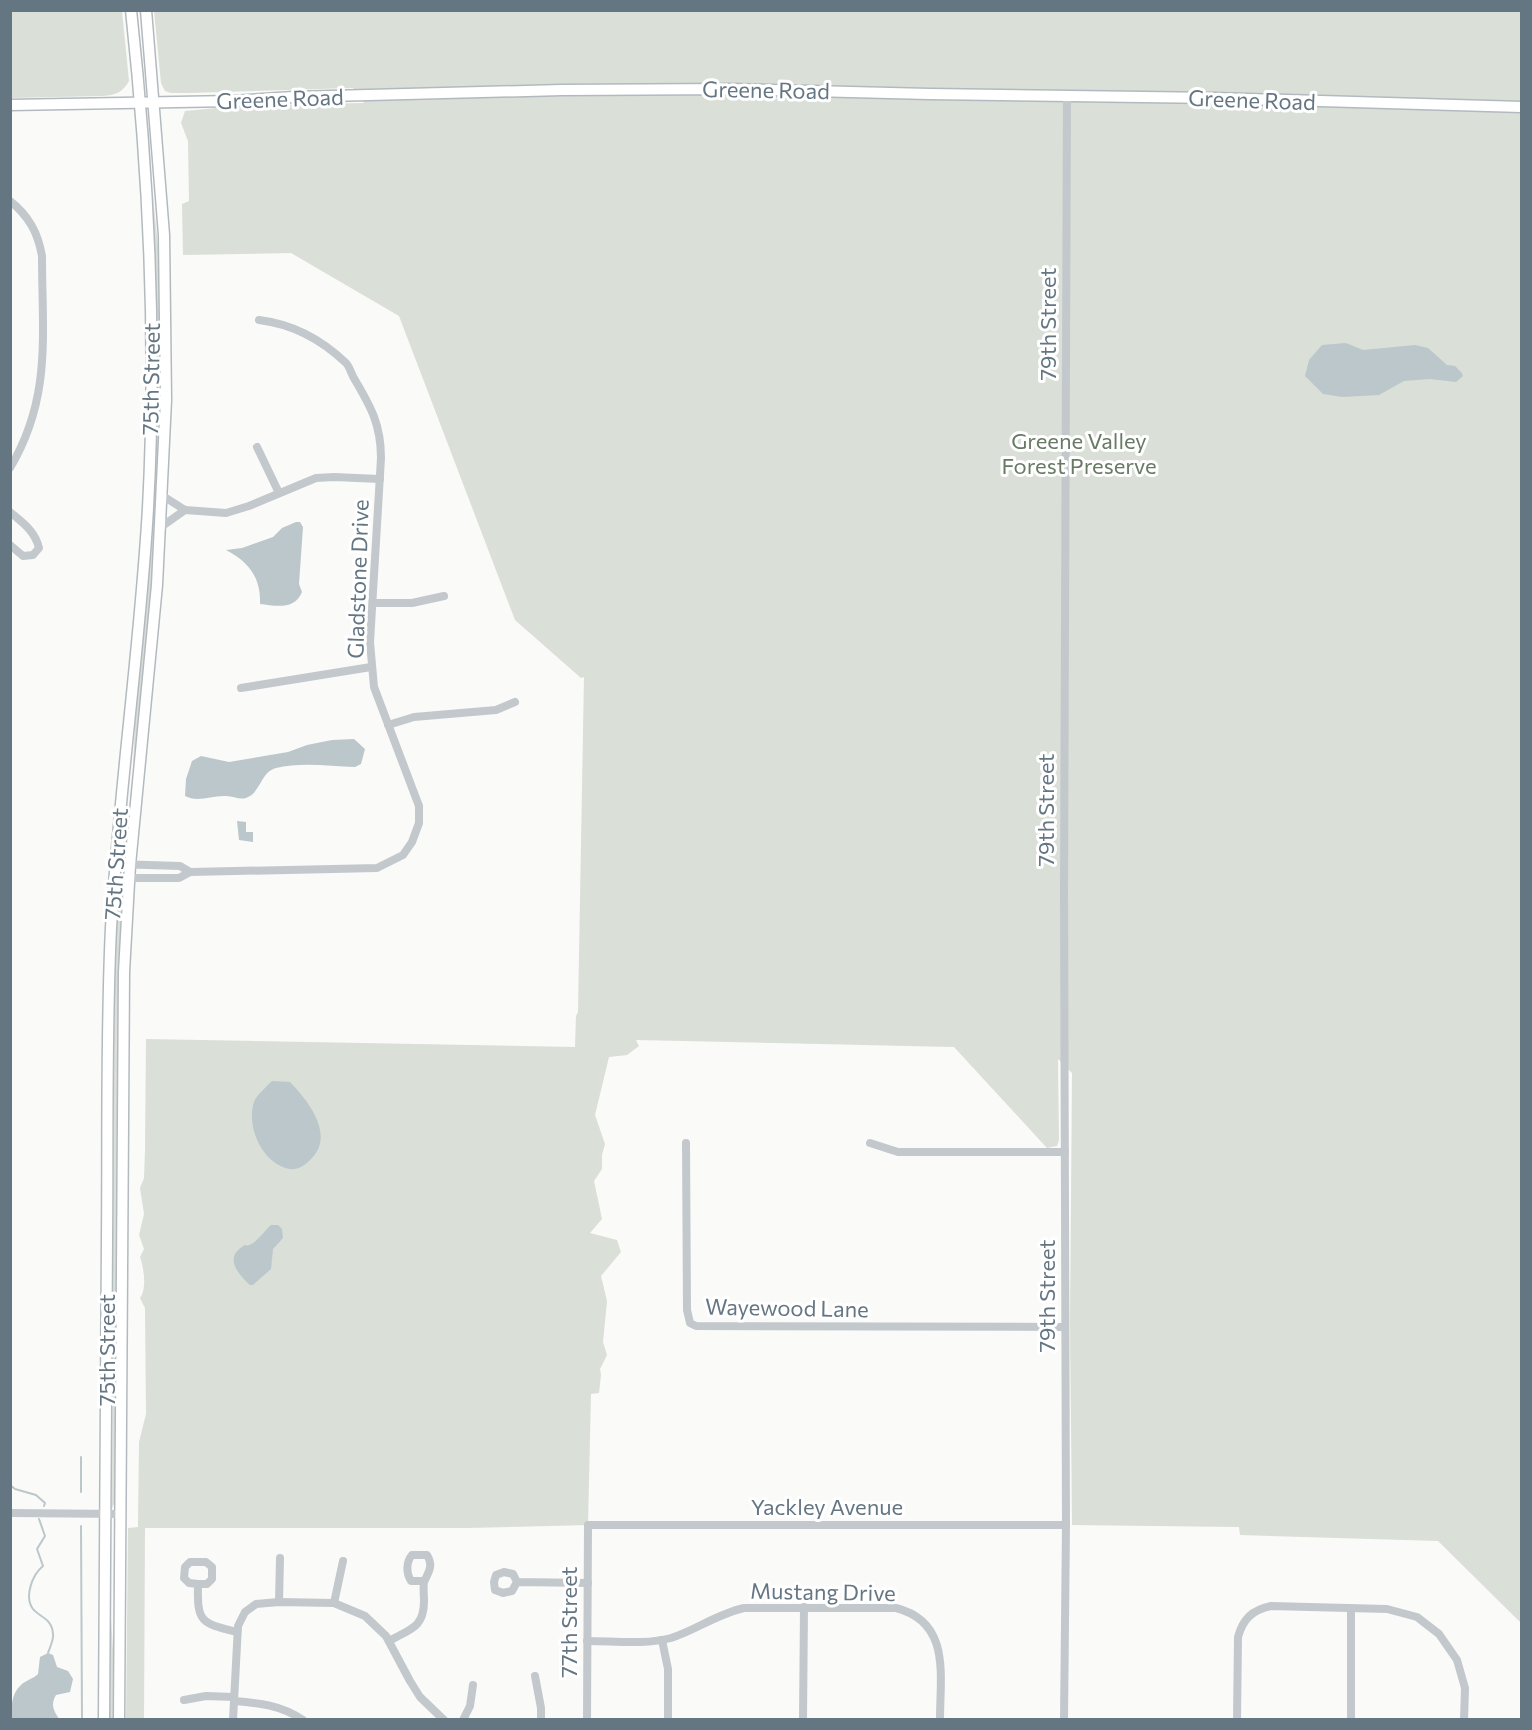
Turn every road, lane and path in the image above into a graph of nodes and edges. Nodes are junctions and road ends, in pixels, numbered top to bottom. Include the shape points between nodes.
1 (131, 10) edge
2 (146, 10) edge
3 (1066, 95) junction
4 (140, 103) junction
5 (155, 103) junction
6 (10, 105) edge
7 (1521, 108) edge
8 (10, 201) edge
9 (259, 320) dead end
10 (257, 447) dead end
11 (10, 468) edge
12 (380, 479) junction
13 (279, 493) junction
14 (163, 496) junction
15 (185, 510) junction
16 (10, 512) edge
17 (161, 527) junction
18 (10, 545) edge
19 (444, 596) dead end
20 (373, 603) junction
21 (371, 667) junction
22 (241, 688) dead end
23 (515, 702) dead end
24 (388, 725) junction
25 (115, 864) junction
26 (130, 865) junction
27 (190, 872) junction
28 (114, 878) junction
29 (129, 878) junction
30 (686, 1143) dead end
31 (870, 1143) dead end
32 (1065, 1152) junction
33 (1065, 1328) junction
34 (10, 1513) edge
35 (113, 1514) junction
36 (588, 1525) joint
37 (1066, 1525) junction
38 (280, 1557) dead end
39 (343, 1561) dead end
40 (424, 1581) dead end
41 (517, 1582) dead end
42 (588, 1583) junction
43 (198, 1584) dead end
44 (279, 1602) junction
45 (334, 1603) junction
46 (804, 1607) junction
47 (1351, 1608) junction
48 (237, 1632) junction
49 (662, 1640) junction
50 (389, 1641) junction
51 (587, 1641) junction
52 (535, 1676) dead end
53 (473, 1685) dead end
54 (234, 1699) junction
55 (184, 1700) dead end
56 (104, 1719) edge
57 (119, 1719) edge
58 (233, 1719) edge
59 (303, 1719) edge
60 (444, 1719) edge
61 (463, 1719) edge
62 (541, 1719) edge
63 (587, 1719) edge
64 (668, 1719) edge
65 (803, 1719) edge
66 (940, 1719) edge
67 (1064, 1719) edge
68 (1237, 1719) edge
69 (1351, 1719) edge
70 (1464, 1719) edge

1 - 4 main road, 75th Street
2 - 5 main road, 75th Street
3 - 5 main road, Greene Road via 586,90
3 - 7 main road, Greene Road
3 - 32 street, 79th Street
4 - 5 main road, Greene Road
4 - 6 main road, Greene Road
4 - 25 main road, 75th Street via 150,245 150,462 141,610
5 - 14 main road, 75th Street via 166,303
8 - 11 street via 29,220 40,244 43,363 34,420
9 - 12 street, Gladstone Drive via 277,322 308,335 348,365 376,419
10 - 13 street
12 - 13 street via 316,478
12 - 20 street, Gladstone Drive
13 - 15 street via 226,513
14 - 15 street
14 - 17 main road, 75th Street
15 - 17 street
16 - 18 street via 37,538 39,548 33,555 23,556
17 - 26 main road, 75th Street
19 - 20 street via 412,603
20 - 21 street, Gladstone Drive
21 - 22 street
21 - 24 street, Gladstone Drive
23 - 24 street via 496,710 414,717
24 - 27 street, Gladstone Drive via 419,806 417,832 403,855 377,868
25 - 26 street, Gladstone Drive
25 - 28 main road, 75th Street
26 - 27 street, Gladstone Drive via 180,866
26 - 29 main road, 75th Street
27 - 29 street, Gladstone Drive via 179,878
28 - 29 street, Gladstone Drive
28 - 35 main road, 75th Street via 109,991
29 - 35 main road, 75th Street
30 - 33 street, Wayewood Lane via 687,1310 690,1323 696,1326
31 - 32 street via 898,1152
32 - 33 street, 79th Street
33 - 37 street, 79th Street
34 - 35 street
35 - 56 main road, 75th Street
35 - 57 main road, 75th Street
36 - 37 street, Yackley Avenue
36 - 42 street, 77th Street
37 - 67 street, 79th Street
38 - 44 street
39 - 45 street
40 - 50 street via 421,1620
41 - 42 street
42 - 51 street, 77th Street
43 - 48 street via 201,1617 214,1626
44 - 45 street
44 - 48 street via 249,1608
45 - 50 street via 365,1616
46 - 49 street, Mustang Drive via 734,1610
46 - 65 street
46 - 66 street, Mustang Drive via 887,1607 910,1612 924,1622 936,1639 940,1660
47 - 68 street via 1271,1606 1247,1617 1238,1637
47 - 69 street
47 - 70 street via 1406,1613 1439,1634 1462,1673
48 - 54 street
49 - 51 street, Mustang Drive
49 - 64 street via 668,1669
50 - 60 street via 414,1688
51 - 63 street, 77th Street
52 - 62 street
53 - 61 street via 470,1706
54 - 55 street via 206,1696
54 - 58 street
54 - 59 street via 270,1705

